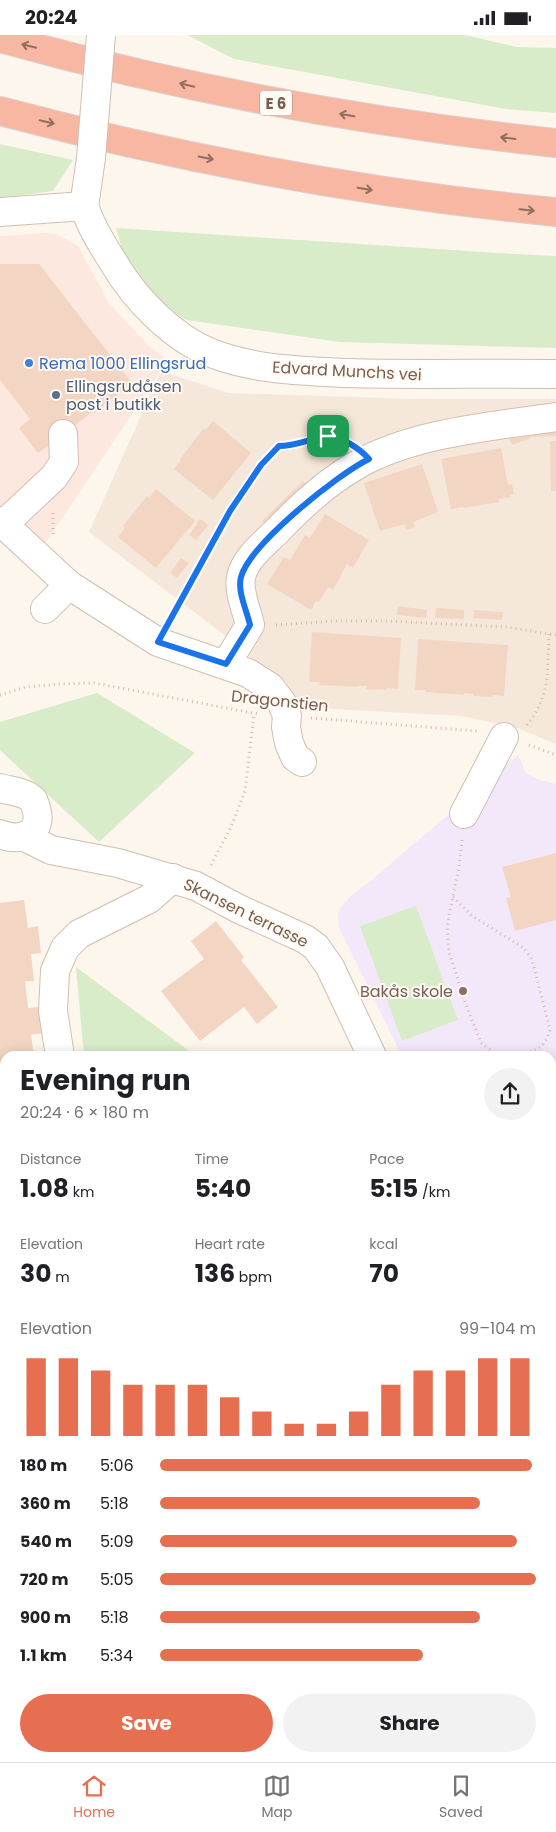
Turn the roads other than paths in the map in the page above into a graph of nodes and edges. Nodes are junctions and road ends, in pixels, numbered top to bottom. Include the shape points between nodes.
1 (101, 35) edge
2 (0, 38) edge
3 (0, 111) edge
4 (556, 143) edge
5 (85, 200) junction
6 (0, 212) edge
7 (556, 212) edge
8 (556, 374) edge
9 (556, 417) edge
10 (63, 434) dead end
11 (2, 522) edge
12 (63, 580) junction
13 (45, 609) dead end
14 (226, 664) junction
15 (511, 739) road end
16 (302, 762) dead end
17 (0, 788) edge
18 (464, 815) road end
19 (12, 835) edge
20 (185, 882) junction
21 (59, 1051) edge
22 (370, 1051) edge

1 - 5 street, bridge
4 -> 2 highway, E 6 via 443,130 272,103
3 -> 7 highway via 188,155 340,185 430,199
5 - 6 street
5 - 8 street, Edvard Munchs vei via 108,253 138,299 160,320 209,352 268,368 307,371
9 - 14 street via 426,439 356,465 321,491 288,519 244,567 240,588 250,625
10 - 11 street via 64,462 54,477
11 - 12 street
12 - 13 street
12 - 14 street via 158,642
14 - 16 street via 270,687 282,703 290,743 295,757
15 - 18 street
17 - 19 street, Skansen terrasse via 20,793 33,801 38,816 32,832
19 - 20 street, Skansen terrasse via 52,850 118,863
20 - 21 street, Skansen terrasse via 79,934 65,948 55,971 53,1011
20 - 22 street, Skansen terrasse via 316,947 330,967

